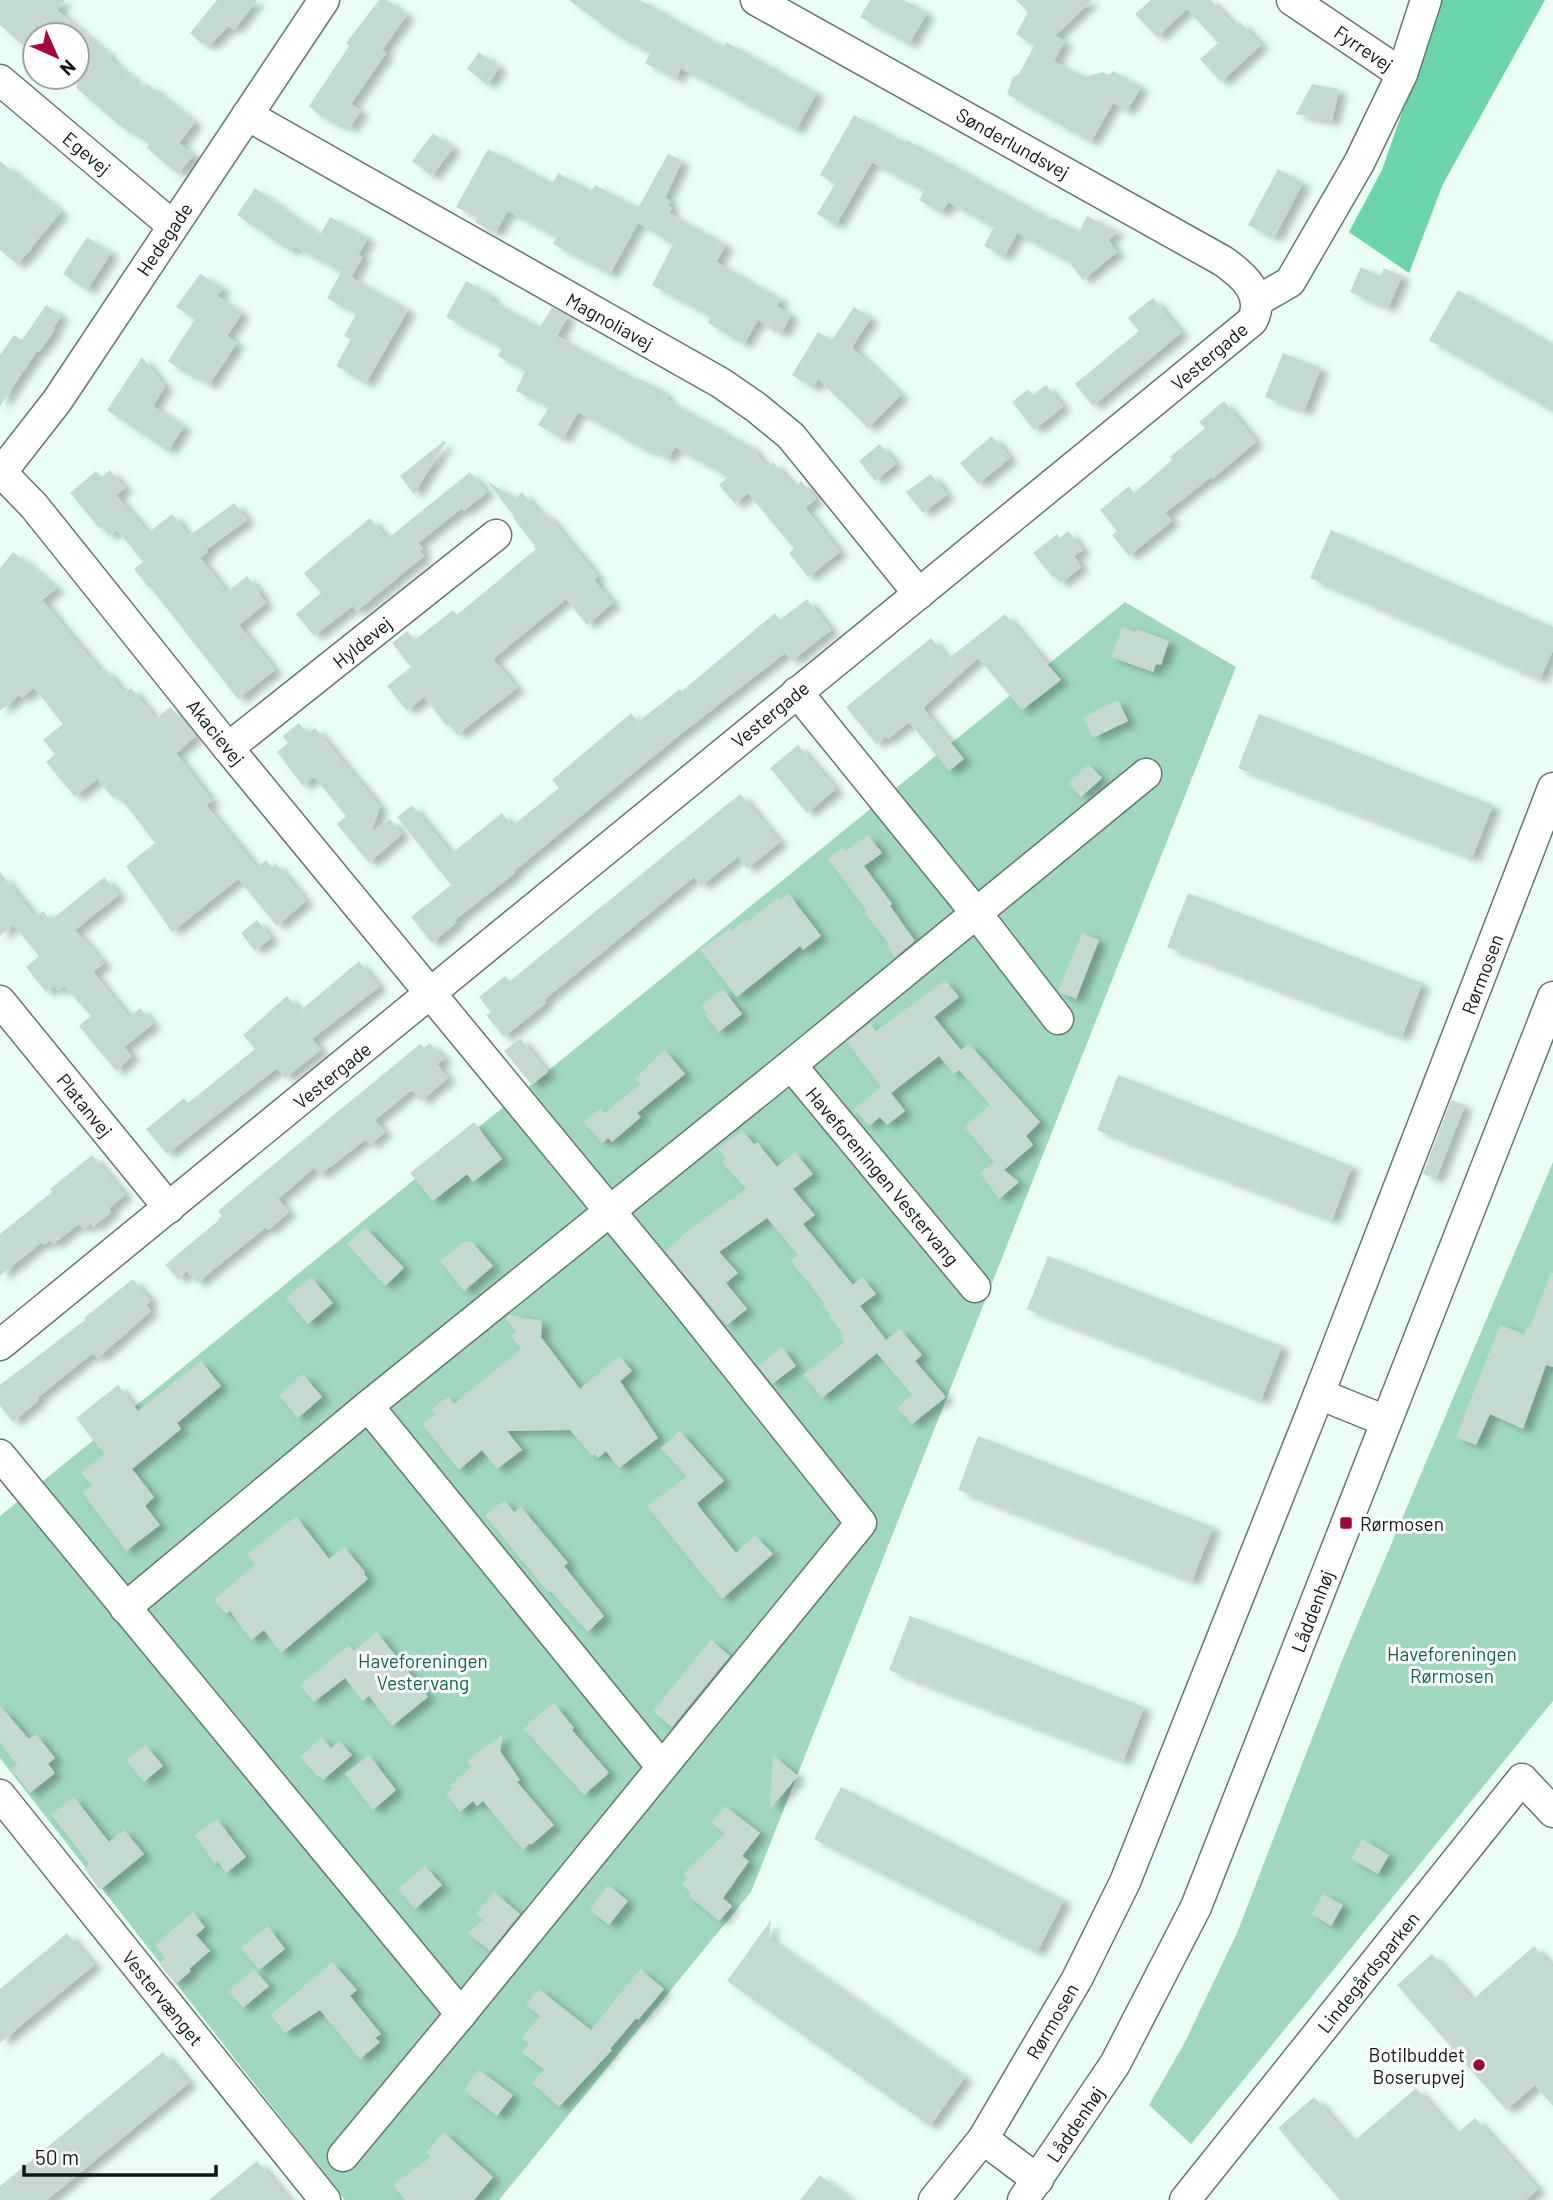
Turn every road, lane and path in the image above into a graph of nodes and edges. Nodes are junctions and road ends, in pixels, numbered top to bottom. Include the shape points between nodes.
1 (324, 0) edge
2 (756, 0) edge
3 (1292, 0) edge
4 (1426, 0) edge
5 (1402, 74) junction
6 (0, 80) edge
7 (247, 115) junction
8 (173, 226) junction
9 (1257, 301) junction
10 (1, 473) edge
11 (496, 535) dead end
12 (919, 594) junction
13 (797, 692) junction
14 (228, 748) junction
15 (1146, 774) dead end
16 (1553, 788) edge
17 (977, 914) junction
18 (432, 993) junction
19 (1553, 997) edge
20 (0, 1001) edge
21 (1058, 1018) dead end
22 (791, 1065) junction
23 (169, 1208) junction
24 (609, 1210) junction
25 (975, 1287) dead end
26 (0, 1345) edge
27 (1319, 1394) junction
28 (368, 1406) junction
29 (1386, 1421) junction
30 (0, 1455) edge
31 (125, 1608) junction
32 (661, 1766) junction
33 (0, 1795) edge
34 (1553, 1812) edge
35 (461, 2014) junction
36 (983, 2138) junction
37 (343, 2156) dead end
38 (1031, 2190) edge
39 (326, 2200) edge
40 (934, 2200) edge
41 (1185, 2200) edge

1 - 7 street, Hedegade
2 - 9 street, Sønderlundsvej via 1223,261 1250,285
3 - 5 street, Fyrrevej
4 - 5 street, Vestergade
5 - 9 street, Vestergade via 1359,163 1290,282
6 - 8 street, Egevej
7 - 8 street, Hedegade
7 - 12 street, Magnoliavej via 709,376 757,408 791,436
8 - 10 street, Hedegade via 57,401
9 - 12 street, Vestergade via 1247,326
10 - 14 street, Akacievej via 34,506
11 - 14 street, Hyldevej
12 - 13 street, Vestergade
13 - 17 street
13 - 18 street, Vestergade
14 - 18 street, Akacievej
15 - 17 street
16 - 27 street, Rørmosen
17 - 21 street
17 - 22 street
18 - 23 street, Vestergade
18 - 24 street
19 - 29 street, Låddenhøj
20 - 23 street, Platanvej
22 - 24 street
22 - 25 street, Haveforeningen Vestervang
23 - 26 street, Vestergade
24 - 28 street
24 - 32 street via 861,1523
27 - 29 street
27 - 36 street, Rørmosen via 1125,1882 1077,1979
28 - 31 street
28 - 32 street
29 - 38 street, Låddenhøj via 1196,1907 1115,2064
30 - 31 street
31 - 35 street
32 - 35 street
33 - 39 street, Vestervænget
34 - 41 street, Lindegårdsparken via 1522,1779
35 - 37 street
36 - 38 street
36 - 40 street, Rørmosen

